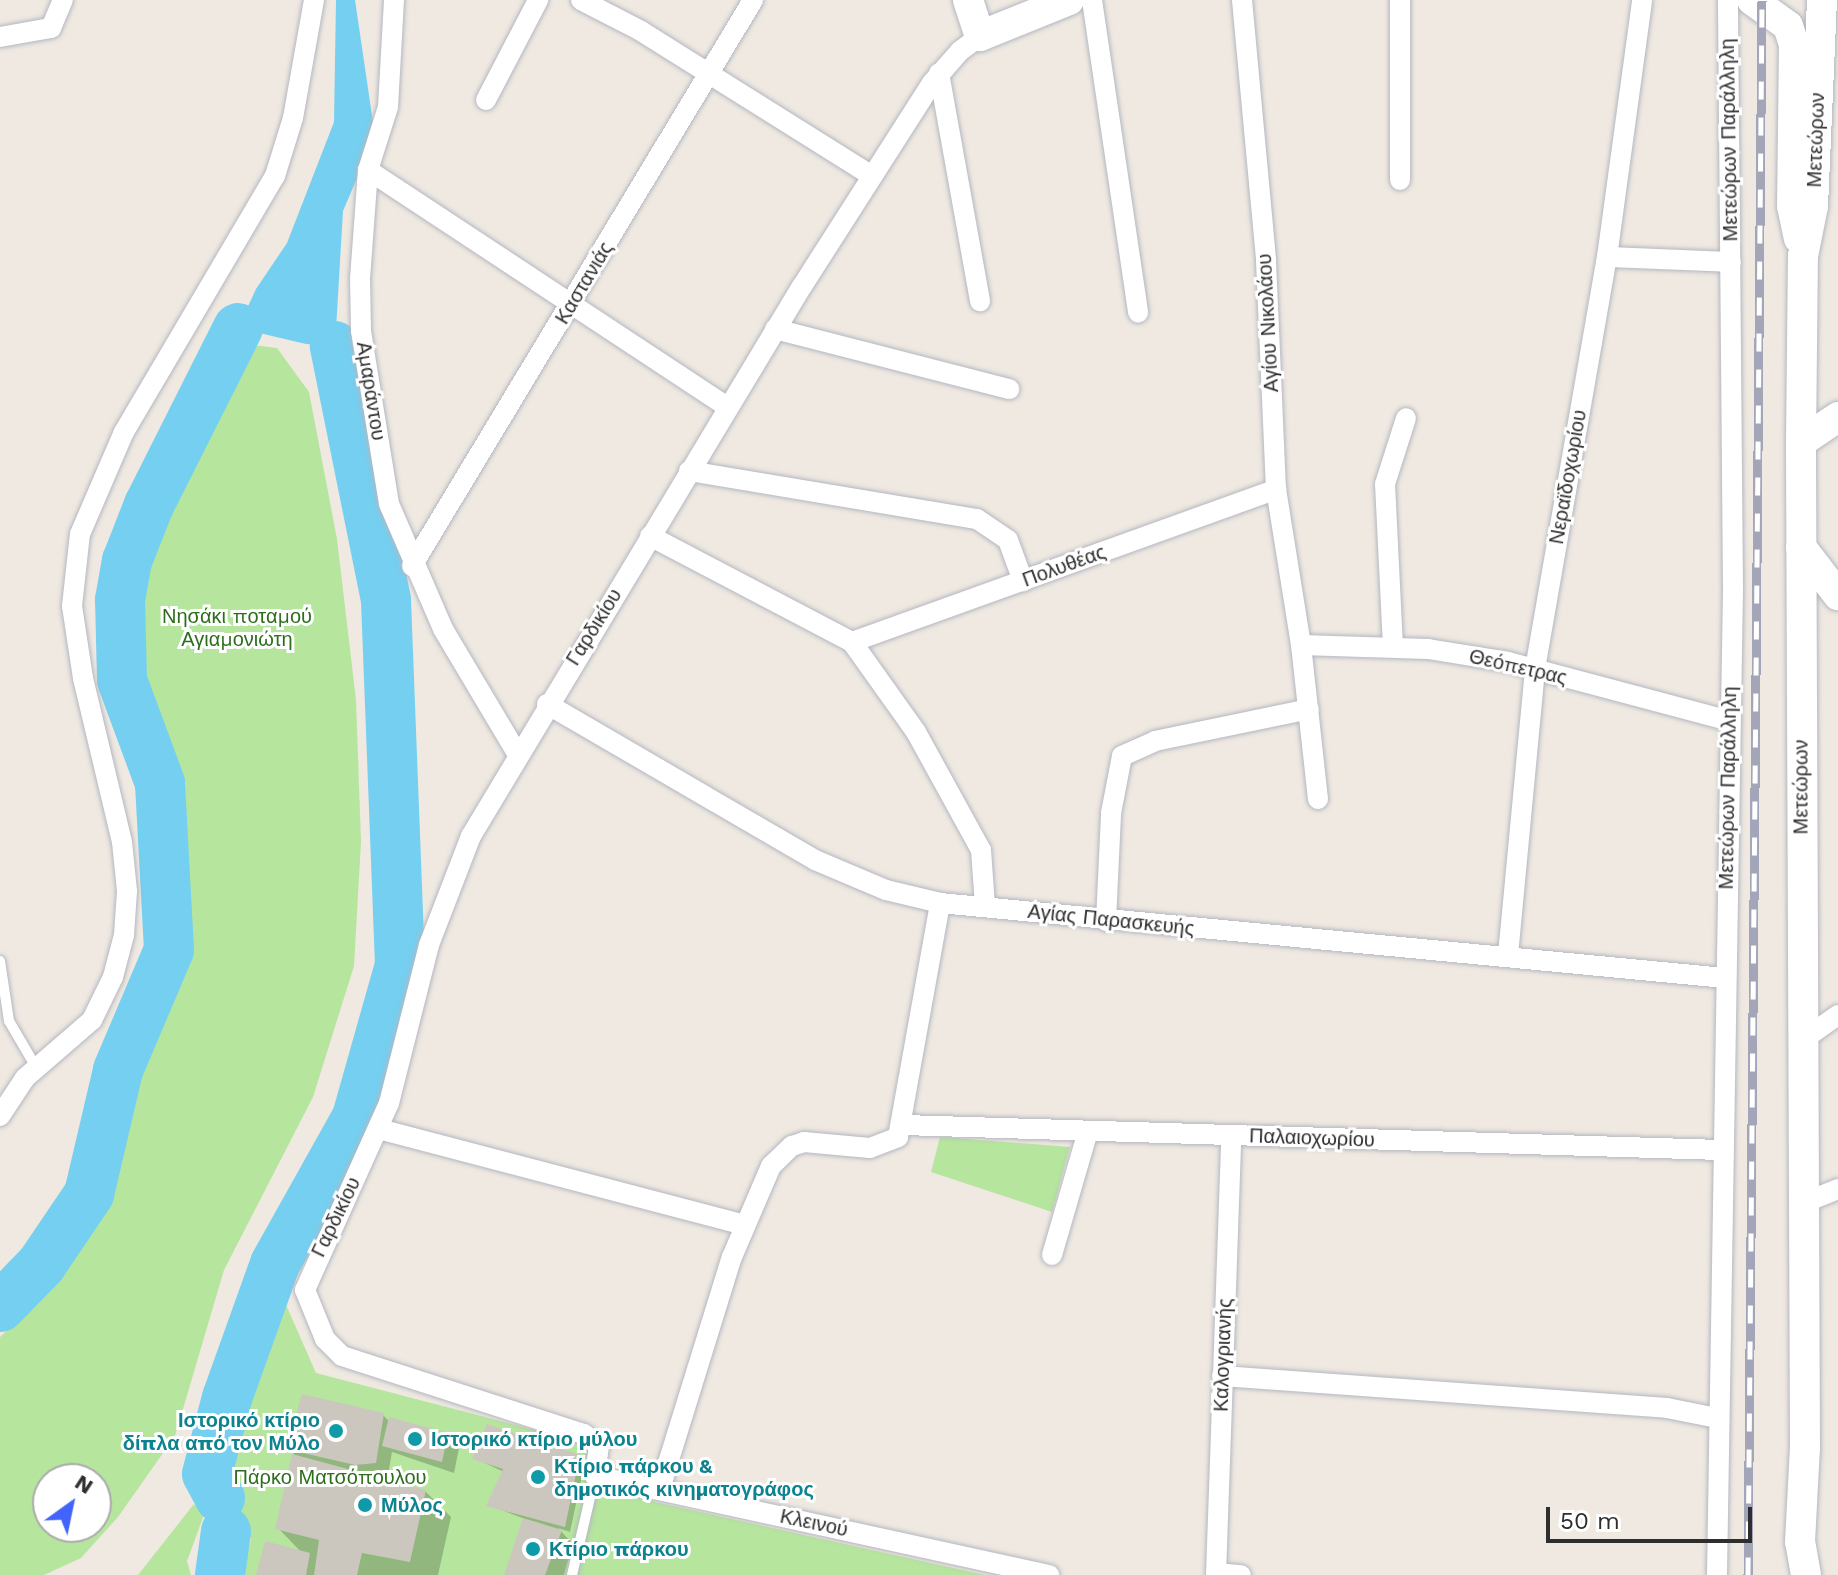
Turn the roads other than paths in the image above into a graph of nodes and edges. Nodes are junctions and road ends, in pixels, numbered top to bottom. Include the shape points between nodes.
1 (63, 0) edge
2 (314, 0) edge
3 (394, 0) edge
4 (538, 0) edge
5 (581, 0) edge
6 (753, 0) edge
7 (968, 0) edge
8 (1069, 0) edge
9 (1092, 0) edge
10 (1242, 0) edge
11 (1400, 0) edge
12 (1642, 0) edge
13 (1728, 0) edge
14 (1752, 0) edge
15 (1827, 13) edge
16 (980, 36) junction
17 (0, 37) edge
18 (710, 73) junction
19 (939, 73) junction
20 (486, 100) dead end
21 (368, 170) junction
22 (872, 176) junction
23 (1400, 180) dead end
24 (1803, 256) junction
25 (1607, 257) junction
26 (1731, 262) junction
27 (980, 301) dead end
28 (572, 304) junction
29 (1138, 313) dead end
30 (775, 329) junction
31 (1009, 389) dead end
32 (728, 407) junction
33 (1838, 417) edge
34 (1406, 418) dead end
35 (1801, 442) junction
36 (689, 471) junction
37 (1276, 489) junction
38 (650, 536) junction
39 (1801, 547) junction
40 (412, 566) junction
41 (1023, 581) junction
42 (1838, 595) edge
43 (852, 642) junction
44 (1301, 645) junction
45 (1393, 647) junction
46 (1535, 669) junction
47 (547, 704) junction
48 (1309, 709) junction
49 (1729, 721) junction
50 (517, 753) junction
51 (1318, 799) dead end
52 (940, 903) junction
53 (985, 906) junction
54 (1106, 921) junction
55 (1508, 955) junction
56 (0, 961) edge
57 (1724, 978) junction
58 (1838, 1015) edge
59 (1801, 1041) junction
60 (36, 1067) junction
61 (0, 1116) edge
62 (903, 1125) junction
63 (379, 1129) junction
64 (1088, 1131) junction
65 (1231, 1135) junction
66 (1720, 1150) junction
67 (1838, 1189) edge
68 (1801, 1204) junction
69 (744, 1225) junction
70 (1052, 1255) dead end
71 (1222, 1376) junction
72 (1717, 1418) junction
73 (595, 1476) junction
74 (660, 1489) junction
75 (576, 1574) edge
76 (1216, 1574) edge
77 (1049, 1575) edge
78 (1241, 1575) edge
79 (1717, 1575) edge
80 (1806, 1575) edge

1 - 17 street via 51,28
2 - 60 street via 293,118 275,176 124,432 80,534 72,606 76,644 117,814 126,912 119,958 92,1020
3 - 21 street, Αμαράντου via 388,107
4 - 20 street
5 - 18 street
6 - 18 street, Καστανιάς
7 - 16 main road
8 - 16 main road, Γαρδικίου
9 - 29 street
10 - 37 street, Αγίου Νικολάου via 1266,261
11 - 23 street
12 - 25 street, Νεραϊδοχωρίου
13 - 26 street, Μετεώρων Παράλληλη
14 - 24 main road via 1788,26 1794,45 1792,206
15 - 24 main road, Μετεώρων via 1813,206
16 - 19 street, Γαρδικίου
18 - 22 street
18 - 28 street, Καστανιάς
19 - 22 street, Γαρδικίου
19 - 27 street
21 - 28 street
21 - 40 street, Αμαράντου via 361,331 389,504
22 - 30 street, Γαρδικίου
24 - 35 main road, Μετεώρων
25 - 26 street
25 - 46 street, Νεραϊδοχωρίου
26 - 49 street, Μετεώρων Παράλληλη
28 - 32 street
28 - 40 street, Καστανιάς
30 - 31 street
30 - 32 street, Γαρδικίου
32 - 36 street, Γαρδικίου
33 - 35 main road
34 - 45 street via 1385,484
35 - 39 main road, Μετεώρων
36 - 38 street, Γαρδικίου
36 - 41 street via 977,519 1008,540
37 - 41 street, Πολυθέας
37 - 44 street, Αγίου Νικολάου
38 - 43 street
38 - 47 street, Γαρδικίου
39 - 42 main road
39 - 59 main road, Μετεώρων
40 - 50 street, Αμαράντου via 496,724
41 - 43 street, Πολυθέας
43 - 53 street via 916,732 981,850
44 - 45 street, Θεόπετρας
44 - 48 street, Αγίου Νικολάου
45 - 46 street, Θεόπετρας
46 - 49 street, Θεόπετρας
46 - 55 street, Νεραϊδοχωρίου
47 - 50 street, Γαρδικίου
47 - 52 street, Αγίας Παρασκευής via 825,865 886,890
48 - 51 street, Αγίου Νικολάου
48 - 54 street via 1155,741 1122,756 1111,813
49 - 57 street, Μετεώρων Παράλληλη
50 - 63 street, Γαρδικίου via 471,836 446,895
52 - 53 street, Αγίας Παρασκευής
52 - 62 street
53 - 54 street, Αγίας Παρασκευής
54 - 55 street, Αγίας Παρασκευής
55 - 57 street, Αγίας Παρασκευής
56 - 60 lane via 9,1021
57 - 66 street, Μετεώρων Παράλληλη
58 - 59 street
59 - 68 main road, Μετεώρων
60 - 61 street
62 - 64 street, Παλαιοχωρίου
62 - 69 street via 898,1137 870,1148 822,1142 792,1146 771,1166
63 - 69 street
63 - 73 street, Γαρδικίου via 305,1281 325,1339 342,1356 584,1434 599,1446
64 - 65 street, Παλαιοχωρίου
64 - 70 street
65 - 66 street, Παλαιοχωρίου
65 - 71 street, Καλογριανής
66 - 72 street, Μετεώρων Παράλληλη
67 - 68 street
68 - 80 main road, Μετεώρων via 1805,1448 1800,1542
69 - 74 street
71 - 72 street via 1682,1410
71 - 76 street, Καλογριανής
72 - 79 street, Μετεώρων Παράλληλη
73 - 74 street, Κλεινού
73 - 75 lane
74 - 77 street, Κλεινού
76 - 78 street

